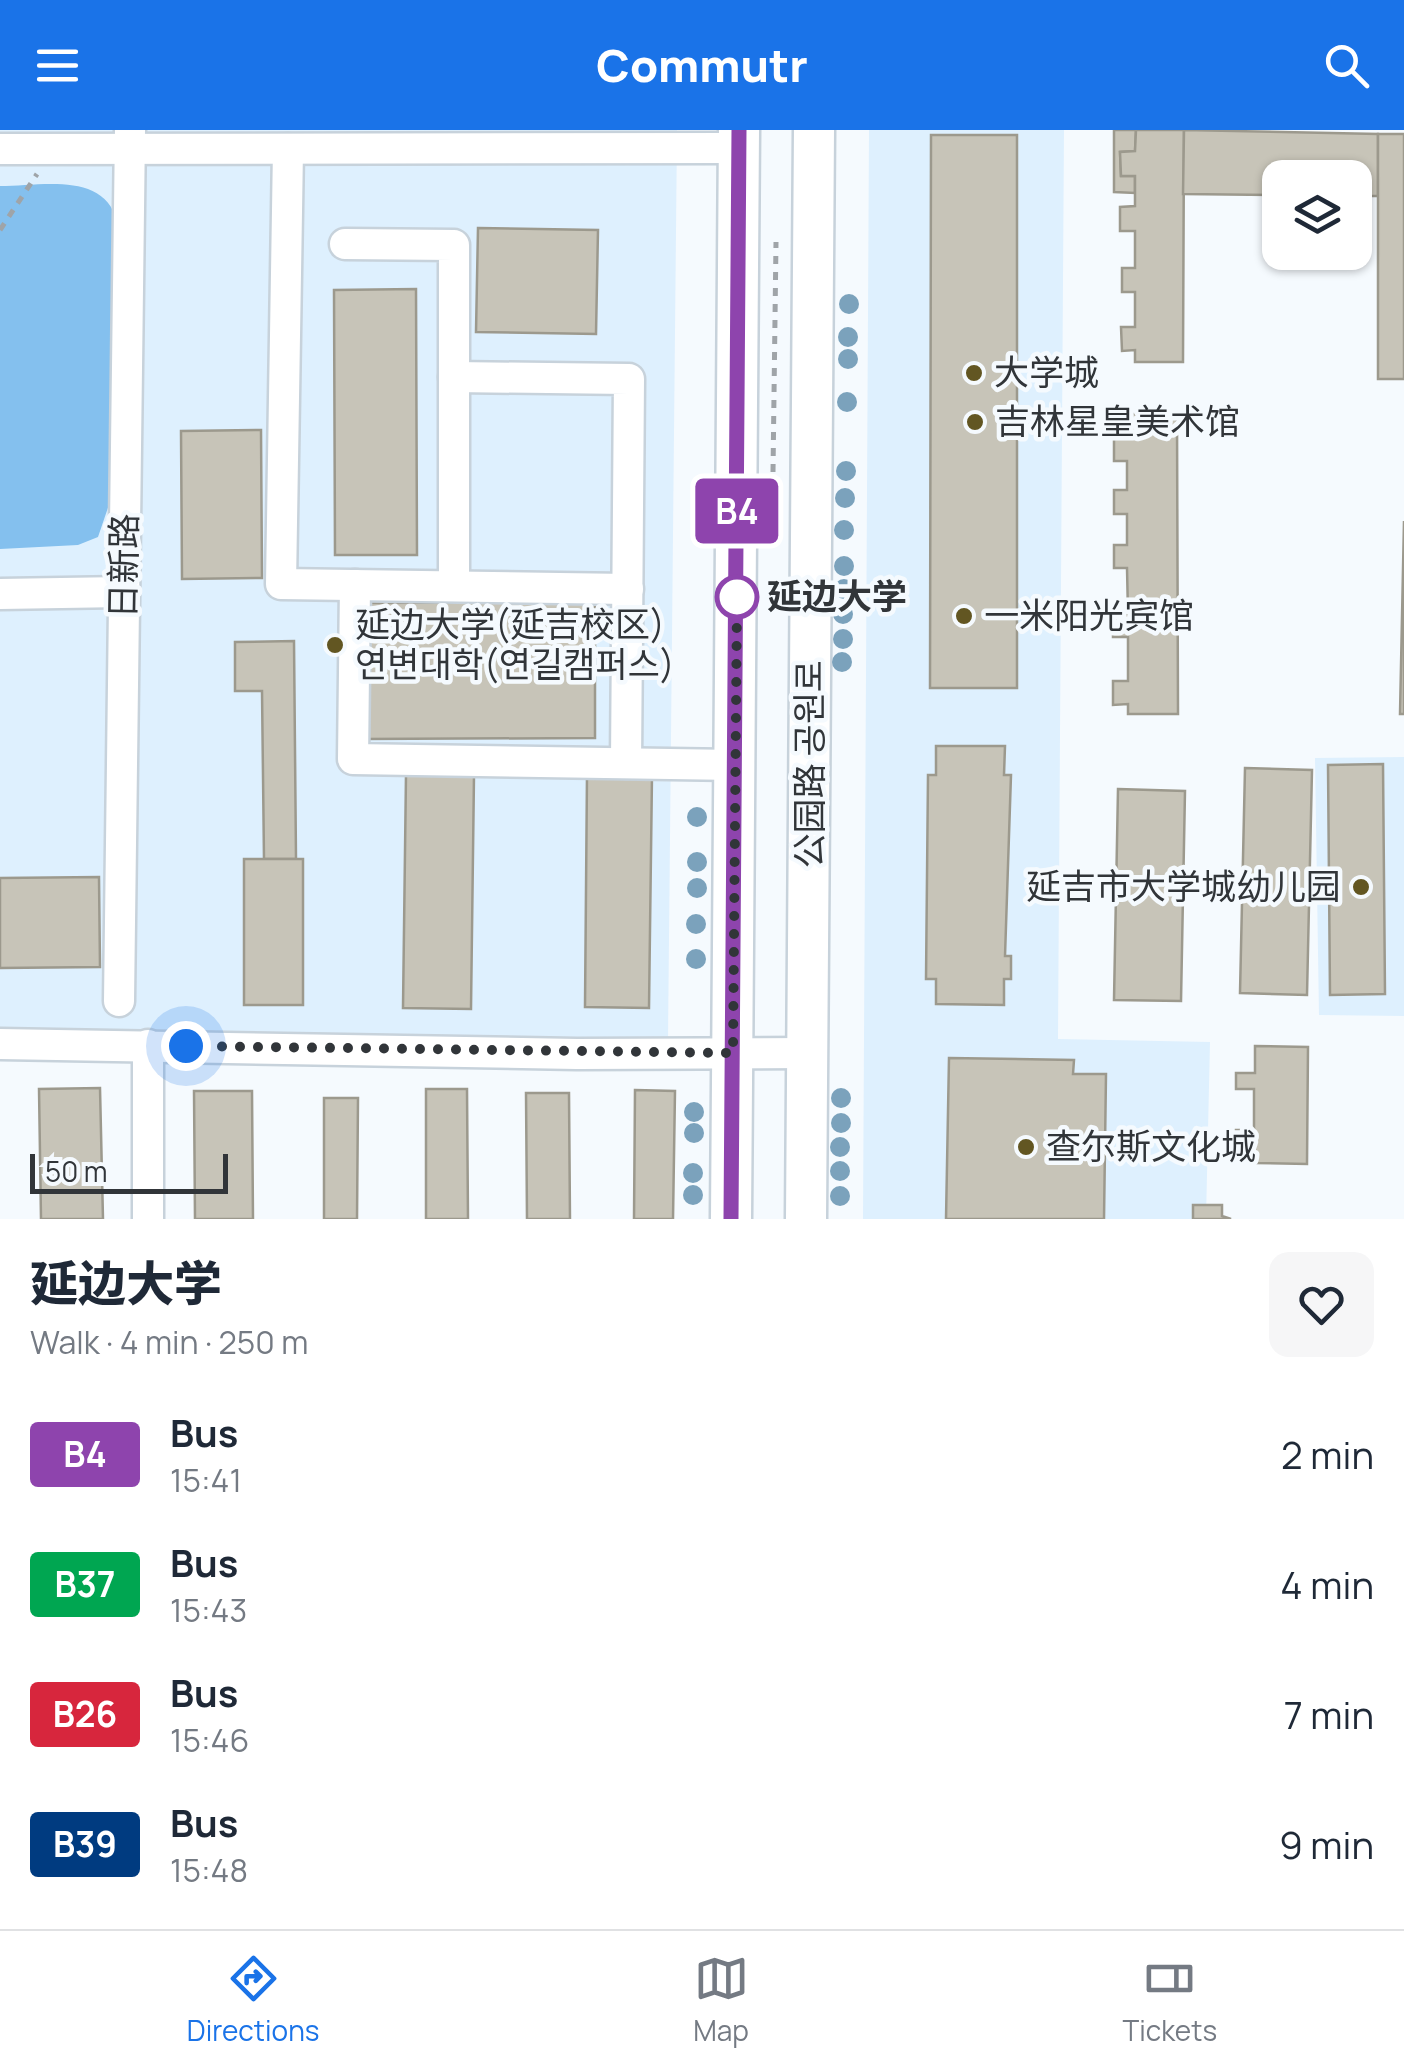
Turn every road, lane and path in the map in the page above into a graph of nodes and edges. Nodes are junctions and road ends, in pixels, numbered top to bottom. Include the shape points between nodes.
1 (814, 130) edge
2 (739, 139) edge
3 (130, 140) edge
4 (54, 148) junction
5 (0, 149) edge
6 (288, 150) junction
7 (0, 230) edge
8 (776, 242) dead end
9 (345, 244) dead end
10 (454, 378) junction
11 (772, 472) dead end
12 (356, 585) junction
13 (454, 586) junction
14 (628, 589) junction
15 (123, 592) junction
16 (0, 594) edge
17 (626, 763) junction
18 (735, 765) junction
19 (119, 1001) dead end
20 (0, 1044) edge
21 (148, 1046) junction
22 (733, 1053) junction
23 (808, 1053) junction
24 (148, 1219) edge
25 (732, 1219) edge
26 (806, 1219) edge

1 - 23 main road, 公园路 공원로
2 - 6 street
2 - 18 main road
3 - 4 street
3 - 6 street
3 - 15 street, 日新路
4 - 5 street
4 - 7 path
6 - 12 street via 282,584
8 - 11 path
9 - 10 street via 454,245
10 - 13 street
10 - 14 street via 629,379
12 - 13 street
12 - 17 street via 353,760
13 - 14 street
14 - 17 street
15 - 16 street
15 - 19 street, 日新路
17 - 18 street
18 - 22 main road
20 - 21 street
21 - 22 street
21 - 24 street
22 - 23 street
22 - 25 main road
23 - 26 main road, 公园路 공원로

